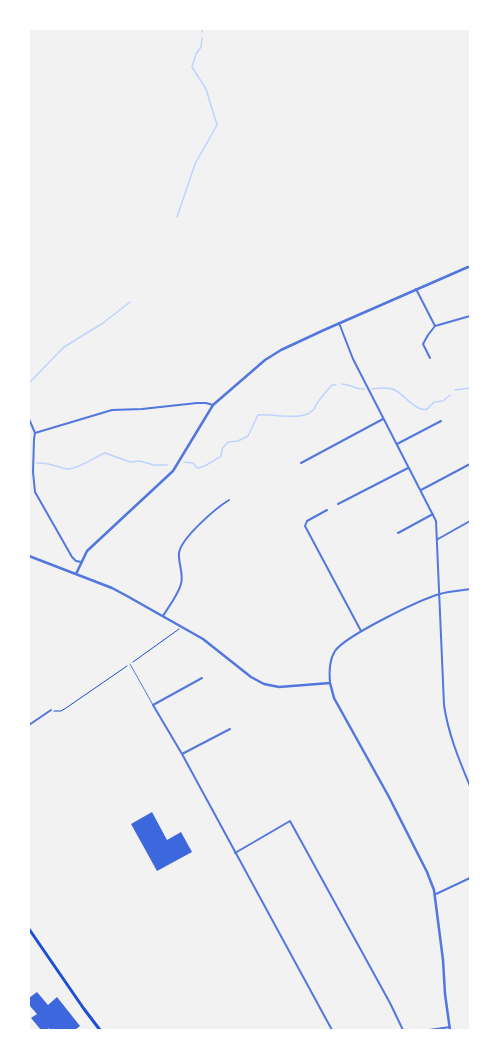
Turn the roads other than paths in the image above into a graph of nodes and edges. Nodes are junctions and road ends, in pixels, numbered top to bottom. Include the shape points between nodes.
1 (469, 266) edge
2 (416, 290) junction
3 (470, 316) edge
4 (339, 323) junction
5 (435, 326) junction
6 (430, 358) dead end
7 (213, 405) junction
8 (383, 419) junction
9 (29, 420) edge
10 (440, 420) dead end
11 (35, 433) junction
12 (397, 444) junction
13 (301, 463) dead end
14 (470, 464) edge
15 (409, 468) junction
16 (421, 490) junction
17 (229, 500) dead end
18 (338, 504) dead end
19 (327, 510) dead end
20 (433, 514) junction
21 (470, 522) edge
22 (398, 533) dead end
23 (438, 540) junction
24 (29, 556) edge
25 (81, 562) junction
26 (76, 574) junction
27 (470, 589) edge
28 (439, 594) junction
29 (163, 616) junction
30 (361, 631) junction
31 (130, 664) road end
32 (202, 678) dead end
33 (330, 683) junction
34 (153, 705) junction
35 (51, 710) road end
36 (29, 725) edge
37 (230, 729) dead end
38 (182, 754) junction
39 (470, 786) edge
40 (235, 853) junction
41 (470, 878) edge
42 (436, 894) junction
43 (29, 930) edge
44 (450, 1028) edge
45 (100, 1030) edge
46 (332, 1030) edge
47 (403, 1030) edge
48 (429, 1030) edge

1 - 2 street
2 - 4 street
2 - 5 street
3 - 5 street
4 - 7 street via 270,357
4 - 8 street via 353,359
5 - 6 street via 423,344
7 - 11 street via 197,403 112,410
7 - 25 street via 173,471 87,551
8 - 12 street
8 - 13 street
9 - 11 street
10 - 12 street
11 - 25 street via 35,492 72,557
12 - 15 street
14 - 16 street
15 - 16 street
15 - 18 street
16 - 20 street
17 - 29 street via 197,527 182,546 179,554 181,584
19 - 30 street via 307,521 305,526
20 - 22 street
20 - 23 street
21 - 23 street
23 - 28 street
24 - 26 street
25 - 26 street
26 - 29 street via 112,588
27 - 28 street
28 - 30 street
28 - 39 street via 446,718
29 - 33 street via 203,640 264,684 279,687
30 - 33 street via 336,650 330,666
31 - 34 lane
32 - 34 street
33 - 42 street via 334,698 390,799
34 - 38 street
35 - 36 street
37 - 38 street
38 - 40 street
40 - 46 street
40 - 47 street via 290,821
41 - 42 street
42 - 44 street
43 - 45 main road
44 - 48 street

